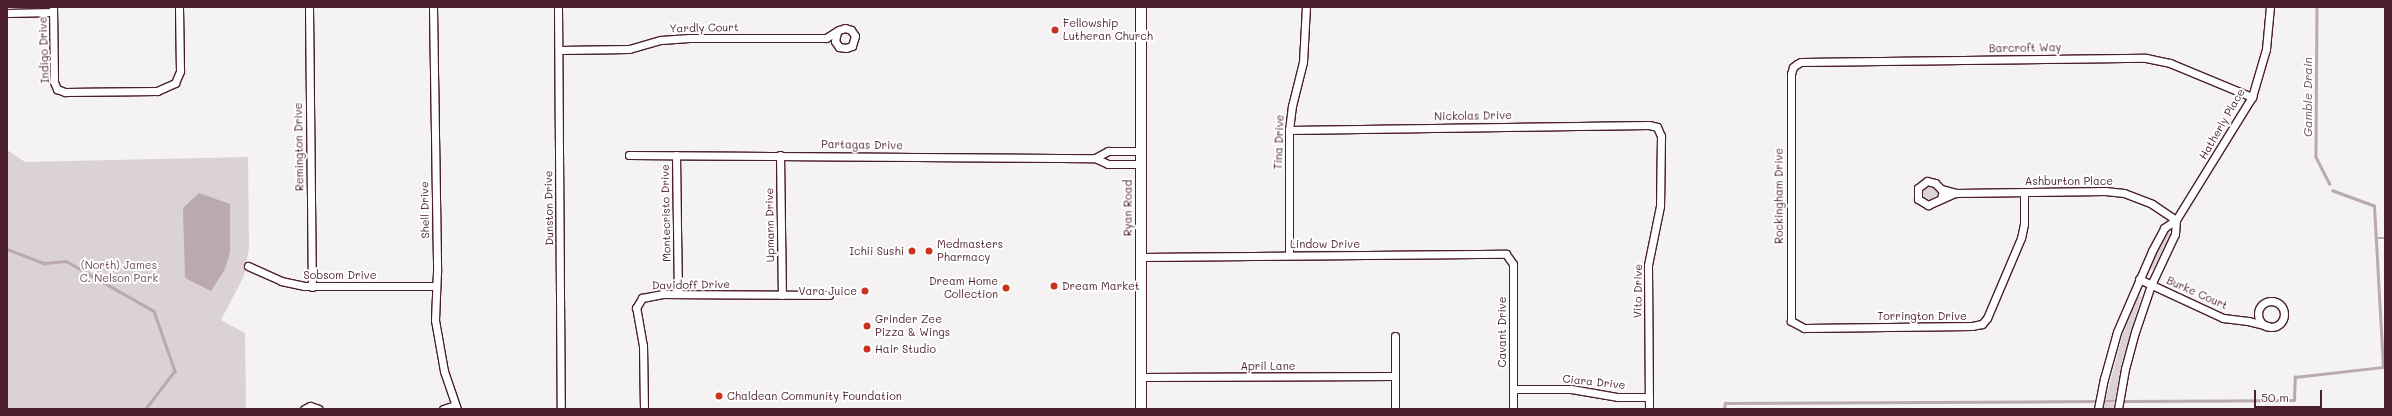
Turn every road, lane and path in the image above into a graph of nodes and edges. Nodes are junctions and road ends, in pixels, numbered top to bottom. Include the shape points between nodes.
1 (179, 7) edge
2 (309, 7) edge
3 (433, 7) edge
4 (558, 7) edge
5 (1141, 7) edge
6 (1306, 7) edge
7 (2270, 7) edge
8 (53, 10) edge
9 (7, 13) edge
10 (837, 32) junction
11 (826, 38) junction
12 (837, 44) junction
13 (559, 50) junction
14 (1793, 67) joint
15 (2252, 96) junction
16 (1657, 127) joint
17 (1289, 130) junction
18 (1140, 151) junction
19 (630, 155) dead end
20 (676, 155) junction
21 (780, 155) junction
22 (1095, 158) junction
23 (1140, 164) junction
24 (1941, 189) junction
25 (2024, 192) junction
26 (1956, 193) junction
27 (1941, 198) junction
28 (2176, 220) junction
29 (1289, 255) junction
30 (1510, 256) joint
31 (1140, 257) junction
32 (248, 266) dead end
33 (2139, 279) junction
34 (2151, 285) junction
35 (436, 286) junction
36 (312, 287) junction
37 (678, 294) junction
38 (782, 295) junction
39 (830, 295) dead end
40 (2259, 310) junction
41 (2248, 321) junction
42 (1793, 324) joint
43 (2268, 326) junction
44 (1395, 336) dead end
45 (1395, 376) junction
46 (1140, 377) junction
47 (1513, 389) junction
48 (1649, 397) junction
49 (456, 407) edge
50 (304, 409) edge
51 (319, 409) edge
52 (443, 409) edge
53 (561, 409) edge
54 (644, 409) edge
55 (1141, 409) edge
56 (1396, 409) edge
57 (1513, 409) edge
58 (1649, 409) edge
59 (2098, 409) edge
60 (2118, 409) edge

1 - 8 street, Indigo Drive via 180,71 175,83 157,91 60,91 54,82
2 - 36 street, Remington Drive
3 - 35 street, Shell Drive
4 - 13 street, Dunston Drive
5 - 18 main road, Ryan Road
6 - 17 street, Tina Drive via 1304,54
7 - 15 street, Hatherly Place via 2266,49
8 - 9 street
10 - 11 street, Yardly Court
10 - 12 street
10 - 12 street via 842,28 849,29 854,33 855,39 849,48 842,48
11 - 12 street, Yardly Court
11 - 13 street, Yardly Court via 689,38 661,40 629,49
13 - 53 street, Dunston Drive
14 - 15 street, Barcroft Way via 1801,62 2146,58 2170,63
14 - 42 street, Rockingham Drive via 1790,316
15 - 28 street, Hatherly Place
16 - 17 street, Nickolas Drive via 1649,125
16 - 48 street, Vito Drive via 1661,136 1660,206 1648,265
17 - 29 street, Tina Drive
18 - 22 street via 1108,151
18 - 23 main road, Ryan Road
19 - 20 street, Partagas Drive
20 - 21 street, Partagas Drive
20 - 37 street, Montecristo Drive
21 - 22 street, Partagas Drive
21 - 38 street, Upmann Drive
22 - 23 street via 1108,164
23 - 31 main road, Ryan Road
24 - 26 street, Ashburton Place
24 - 27 street
24 - 27 street, Ashburton Place via 1935,183 1927,181 1920,185 1917,192 1918,199 1924,204 1932,205
25 - 26 street, Ashburton Place
25 - 28 street, Ashburton Place via 2124,193 2152,204
25 - 42 street, Torrington Drive via 2024,224 2021,238 1987,318 1982,324 1804,328
26 - 27 street, Ashburton Place
28 - 33 street, Hatherly Place via 2164,228
28 - 34 street, Hatherly Place via 2175,234
29 - 30 street, Lindow Drive
29 - 31 street, Lindow Drive
30 - 47 street, Cavant Drive via 1513,264
31 - 46 main road, Ryan Road
32 - 36 street, Sobsom Drive via 288,283
33 - 34 street, Burke Court
33 - 59 street, Hatherly Place via 2117,332
34 - 41 street, Burke Court via 2223,318
34 - 60 street, Hatherly Place via 2129,354
35 - 36 street, Sobsom Drive
35 - 49 street, Shell Drive via 436,334 444,371
37 - 38 street, Davidoff Drive
37 - 54 street, Davidoff Drive via 645,297 637,304 643,341
38 - 39 street, Davidoff Drive
40 - 41 street
40 - 43 street via 2261,322
40 - 43 street via 2268,301 2276,302 2282,308 2284,316 2280,324
41 - 43 street, Burke Court
44 - 45 street
45 - 46 street, April Lane
45 - 56 street
46 - 55 main road, Ryan Road
47 - 48 street, Ciara Drive via 1572,390 1618,397
47 - 57 street, Cavant Drive
48 - 58 street, Vito Drive
49 - 52 street
50 - 51 street via 310,406

